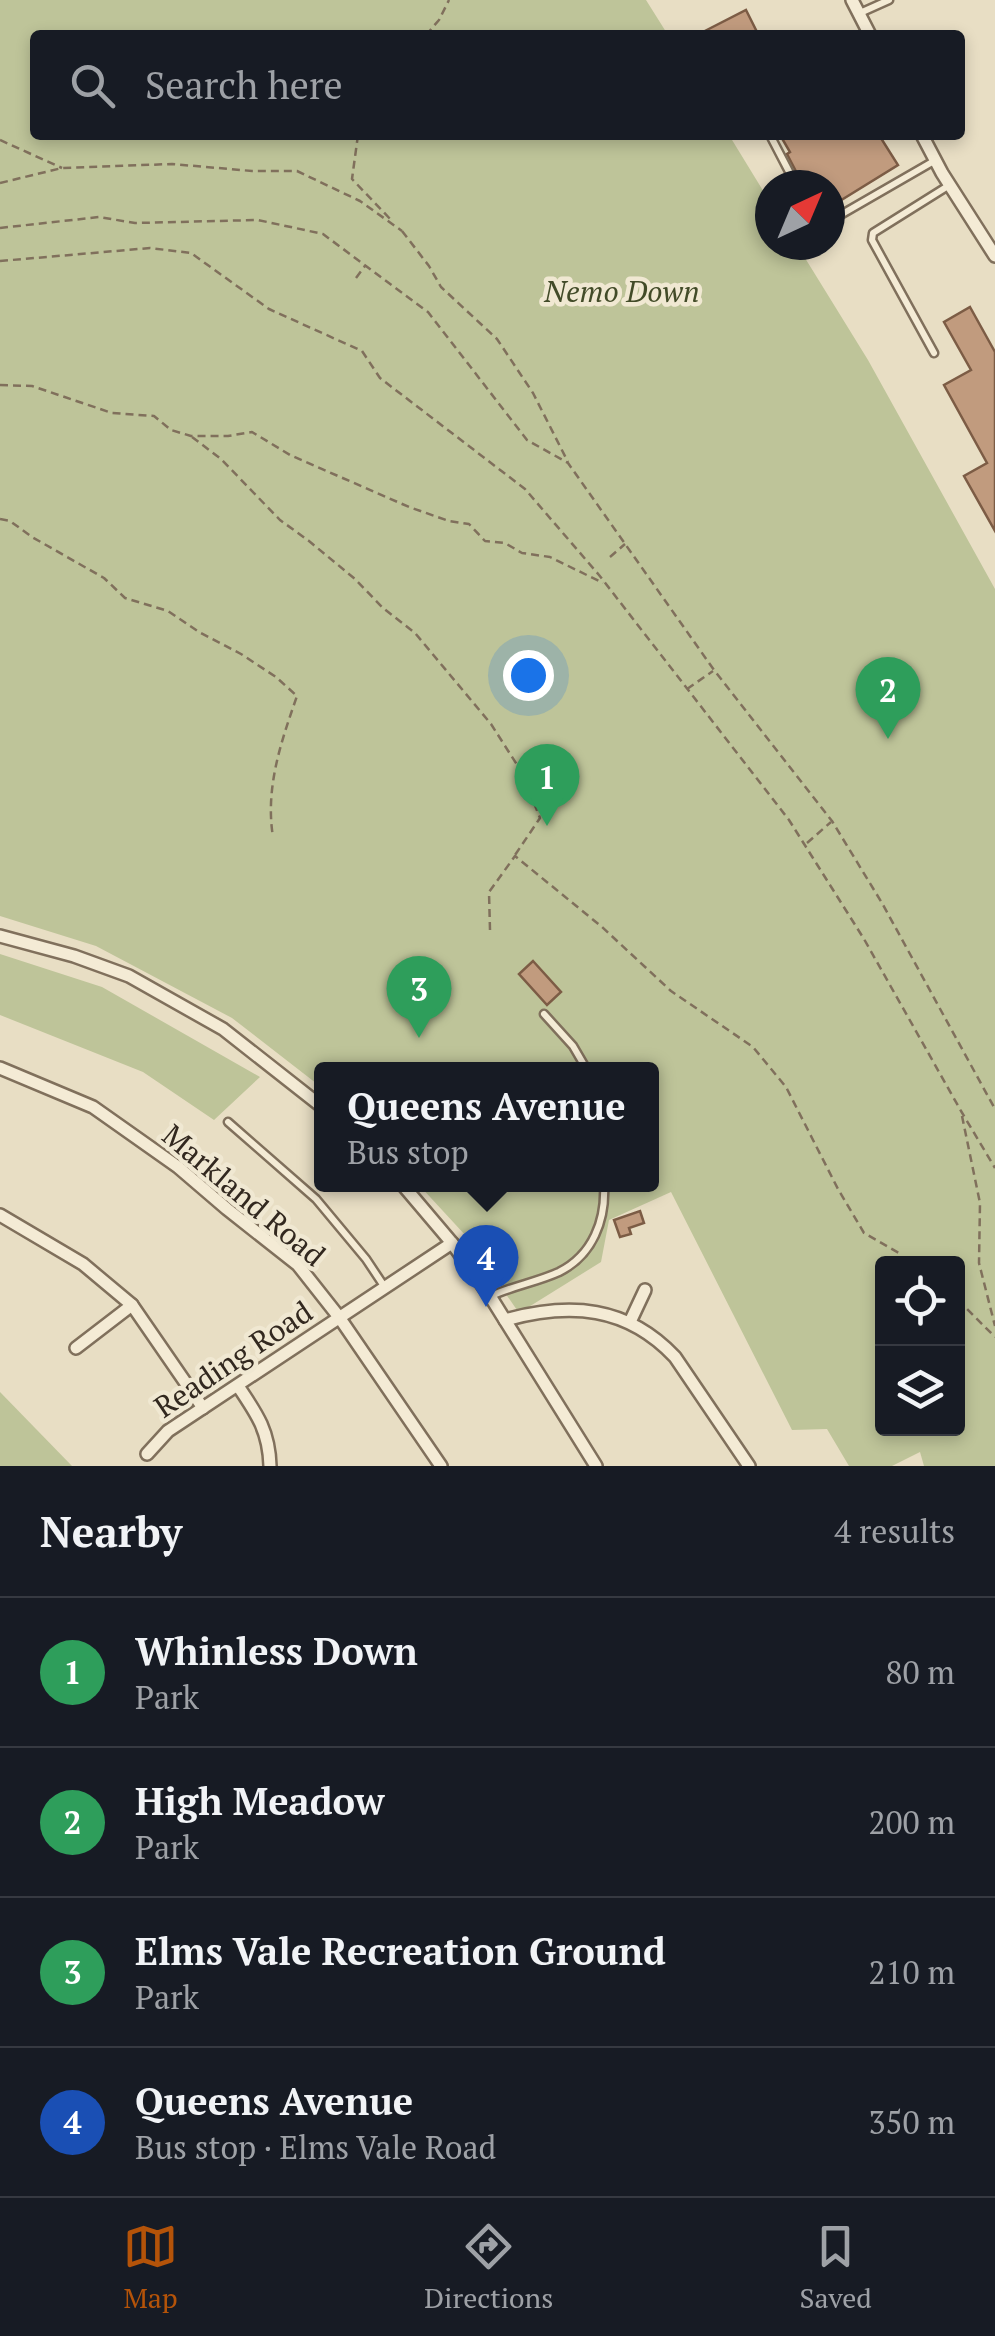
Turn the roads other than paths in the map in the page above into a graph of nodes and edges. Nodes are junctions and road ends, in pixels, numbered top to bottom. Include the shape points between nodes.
1 (852, 0) edge
2 (889, 0) edge
3 (859, 14) junction
4 (867, 30) edge
5 (773, 140) edge
6 (925, 140) edge
7 (936, 160) junction
8 (788, 170) edge
9 (950, 185) junction
10 (845, 212) edge
11 (995, 256) edge
12 (934, 353) dead end
13 (0, 936) edge
14 (544, 1014) dead end
15 (583, 1062) edge
16 (0, 1068) edge
17 (314, 1101) edge
18 (228, 1122) dead end
19 (409, 1192) edge
20 (604, 1192) edge
21 (0, 1215) edge
22 (452, 1243) junction
23 (384, 1286) junction
24 (645, 1290) dead end
25 (490, 1296) junction
26 (132, 1305) junction
27 (339, 1317) junction
28 (505, 1320) junction
29 (630, 1322) junction
30 (76, 1348) dead end
31 (238, 1386) junction
32 (202, 1408) junction
33 (147, 1454) dead end
34 (270, 1466) edge
35 (441, 1466) edge
36 (596, 1466) edge
37 (749, 1466) edge

1 - 3 street
2 - 3 lane
3 - 4 street
5 - 8 lane
6 - 7 street
7 - 9 street
7 - 10 lane
9 - 11 street
9 - 12 lane via 873,233 872,240
13 - 17 street via 128,976 223,1030
14 - 15 lane
16 - 27 street, Markland Road via 93,1107 178,1167 298,1265
18 - 23 lane via 316,1198
19 - 22 street
20 - 25 lane via 602,1219 577,1260
21 - 26 street via 83,1264
22 - 23 street, Reading Road
22 - 25 street
23 - 27 street, Reading Road
24 - 29 street
25 - 28 street
26 - 30 street
26 - 32 street
27 - 31 street, Reading Road
27 - 35 street, Markland Road
28 - 29 street via 589,1310
28 - 36 street
29 - 37 street via 675,1356
31 - 32 street, Reading Road
31 - 34 street via 266,1432
32 - 33 street, Reading Road

